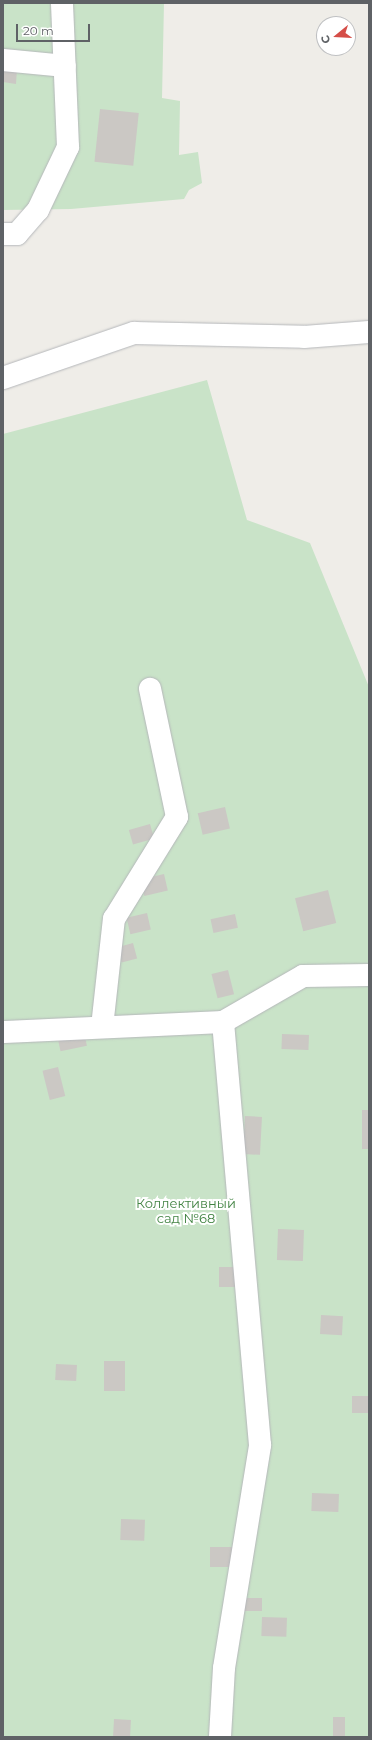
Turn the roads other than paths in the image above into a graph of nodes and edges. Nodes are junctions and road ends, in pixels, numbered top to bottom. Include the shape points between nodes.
1 (62, 3) edge
2 (3, 60) edge
3 (65, 66) junction
4 (3, 234) edge
5 (369, 332) edge
6 (3, 378) edge
7 (150, 689) dead end
8 (369, 975) edge
9 (223, 1022) junction
10 (102, 1027) junction
11 (3, 1032) edge
12 (220, 1737) edge

1 - 3 lane
2 - 3 lane
3 - 4 lane via 68,147 38,210 17,234
5 - 6 lane via 304,337 134,333
7 - 10 lane via 177,817 114,919
8 - 9 lane via 303,976
9 - 10 lane
9 - 12 lane via 260,1445 224,1668
10 - 11 lane

